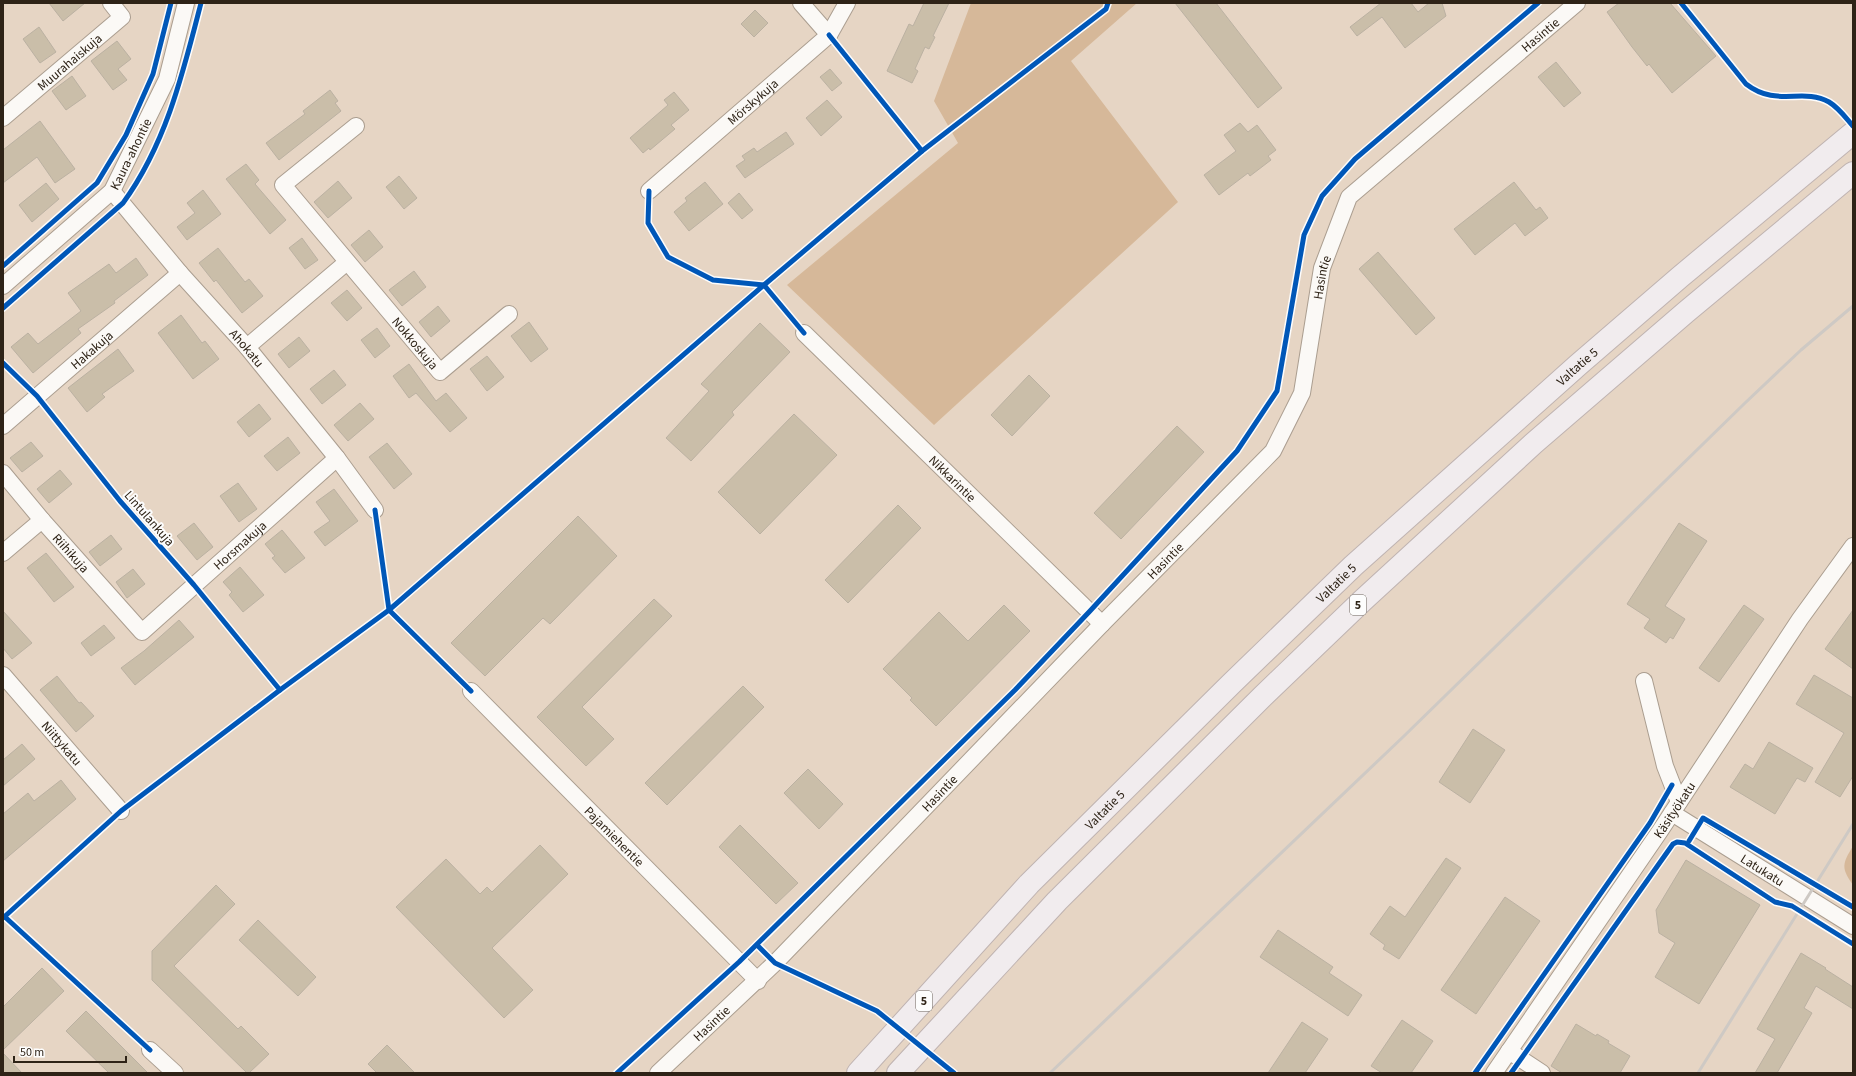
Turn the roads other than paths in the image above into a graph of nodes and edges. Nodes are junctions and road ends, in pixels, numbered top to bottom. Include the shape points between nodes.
1 (111, 3) edge
2 (186, 3) edge
3 (801, 3) edge
4 (847, 3) edge
5 (1576, 3) edge
6 (829, 34) junction
7 (3, 118) edge
8 (356, 126) dead end
9 (1853, 133) edge
10 (1853, 173) edge
11 (112, 191) junction
12 (648, 191) dead end
13 (347, 262) junction
14 (180, 273) junction
15 (3, 286) edge
16 (510, 314) dead end
17 (804, 333) dead end
18 (247, 347) junction
19 (3, 426) edge
20 (337, 458) junction
21 (3, 473) edge
22 (375, 510) dead end
23 (42, 520) junction
24 (1853, 546) edge
25 (3, 554) edge
26 (1102, 624) junction
27 (142, 632) joint
28 (3, 675) edge
29 (1644, 681) dead end
30 (471, 691) dead end
31 (1676, 808) junction
32 (121, 811) dead end
33 (1853, 926) edge
34 (758, 981) junction
35 (150, 1050) dead end
36 (1509, 1051) junction
37 (175, 1073) edge
38 (658, 1073) edge
39 (858, 1073) edge
40 (898, 1073) edge
41 (1494, 1073) edge
42 (1542, 1073) edge

1 - 7 street, Muurahaiskuja via 122,17
2 - 11 street, Kaura-ahontie via 167,79
3 - 6 street
4 - 6 street, Mörskykuja
5 - 26 street, Hasintie via 1349,197 1322,268 1302,393 1273,451
6 - 12 street, Mörskykuja
8 - 13 street, Nokkoskuja via 283,185
9 - 39 highway, Valtatie 5 / 5 via 1578,365 1353,566 1029,884
10 - 40 highway, 5 via 1534,443 1362,601 1057,902
11 - 14 street, Ahokatu
11 - 15 street, Kaura-ahontie
13 - 16 street, Nokkoskuja via 440,372
13 - 18 street
14 - 18 street, Ahokatu
14 - 19 street, Hakakuja
17 - 26 street, Nikkarintie
18 - 20 street, Ahokatu
20 - 22 street, Ahokatu
20 - 27 street, Horsmakuja
21 - 23 street, Riihikuja
23 - 25 street
23 - 27 street, Riihikuja
24 - 31 street, Käsityökatu via 1800,619
26 - 34 street, Hasintie
28 - 32 street, Niittykatu
29 - 31 street
30 - 34 street, Pajamiehentie
31 - 33 street, Latukatu
31 - 36 street, Käsityökatu
34 - 38 street, Hasintie
35 - 37 street
36 - 41 street, Käsityökatu
36 - 42 street

